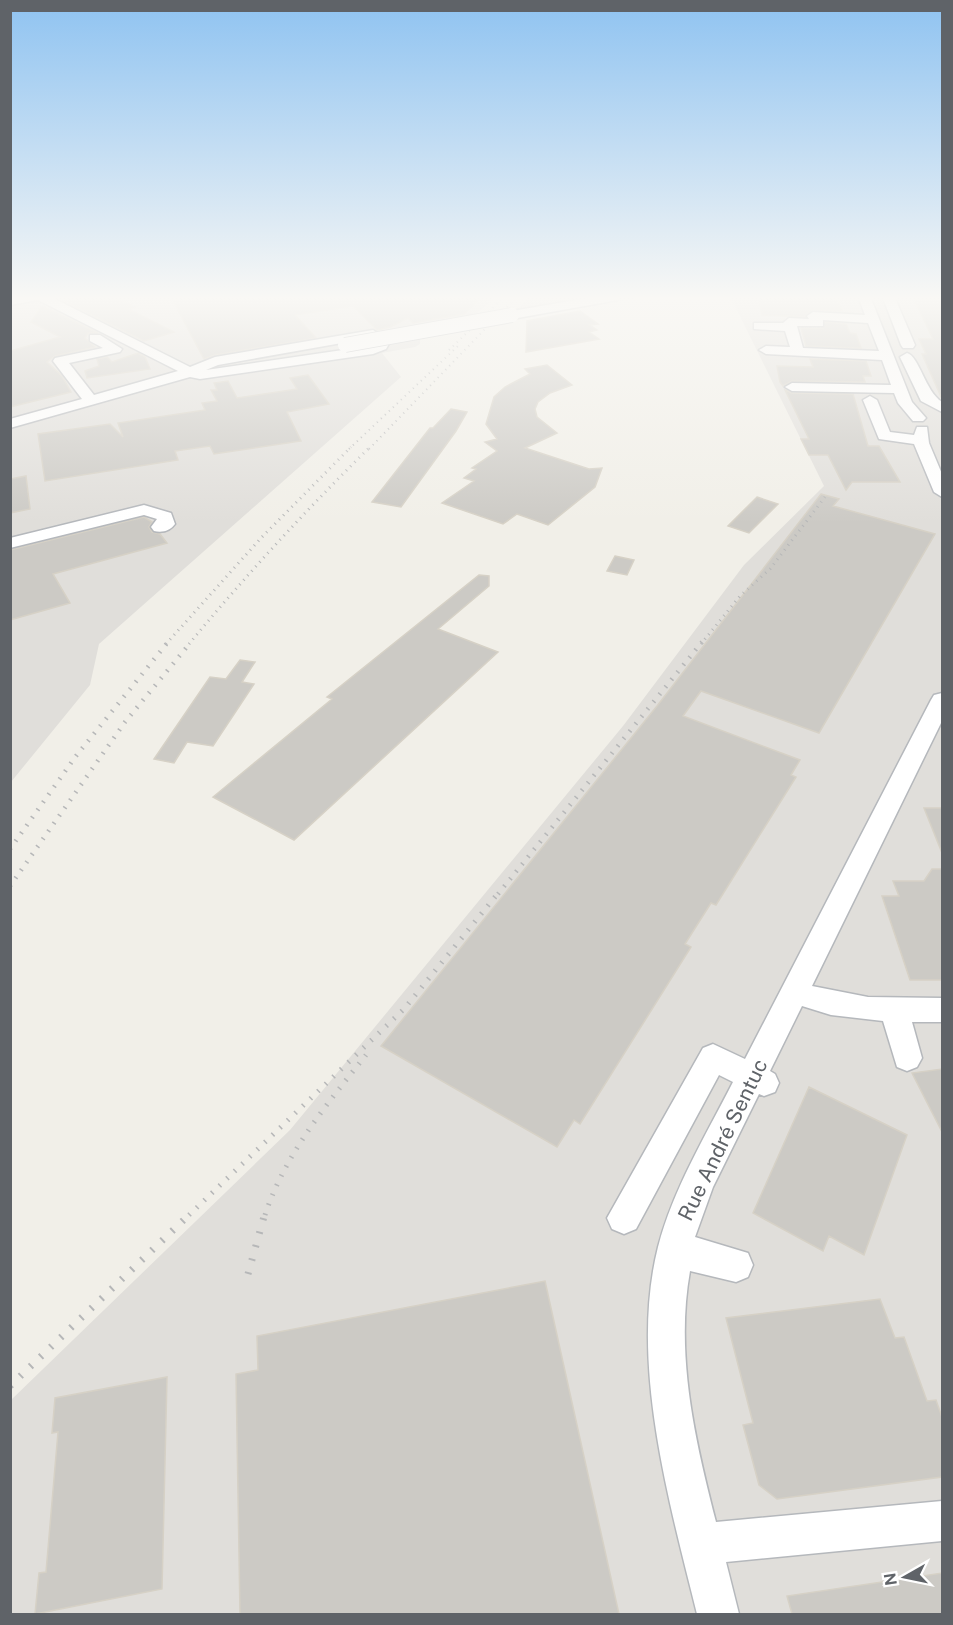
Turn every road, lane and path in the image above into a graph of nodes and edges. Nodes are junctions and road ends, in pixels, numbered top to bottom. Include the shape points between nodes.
1 (68, 372) edge
2 (190, 372) joint
3 (232, 372) edge
4 (872, 372) edge
5 (893, 372) edge
6 (915, 372) edge
7 (792, 387) dead end
8 (900, 389) junction
9 (874, 394) junction
10 (91, 401) junction
11 (942, 408) edge
12 (10, 424) edge
13 (927, 428) junction
14 (942, 492) edge
15 (160, 527) dead end
16 (10, 543) edge
17 (942, 700) edge
18 (796, 992) junction
19 (894, 1010) junction
20 (942, 1010) edge
21 (907, 1058) dead end
22 (758, 1080) junction
23 (624, 1218) dead end
24 (674, 1250) junction
25 (736, 1265) dead end
26 (942, 1521) edge
27 (701, 1544) junction
28 (718, 1614) edge

1 - 10 street
2 - 3 street via 211,375
2 - 10 street
4 - 9 street
5 - 8 street
6 - 11 street via 926,398
7 - 9 street via 870,390
8 - 9 street
8 - 13 street via 905,403
9 - 13 street via 884,436
10 - 12 street
13 - 14 street
15 - 16 street via 166,524 165,517 144,510
17 - 18 street, Rue André Sentuc
18 - 19 street via 829,1003
18 - 22 street, Rue André Sentuc
19 - 20 street
19 - 21 street
22 - 23 street via 713,1057
22 - 24 street, Rue André Sentuc via 688,1205
24 - 25 street
24 - 27 street, Rue André Sentuc via 665,1326 668,1386
26 - 27 street
27 - 28 street, Rue André Sentuc

